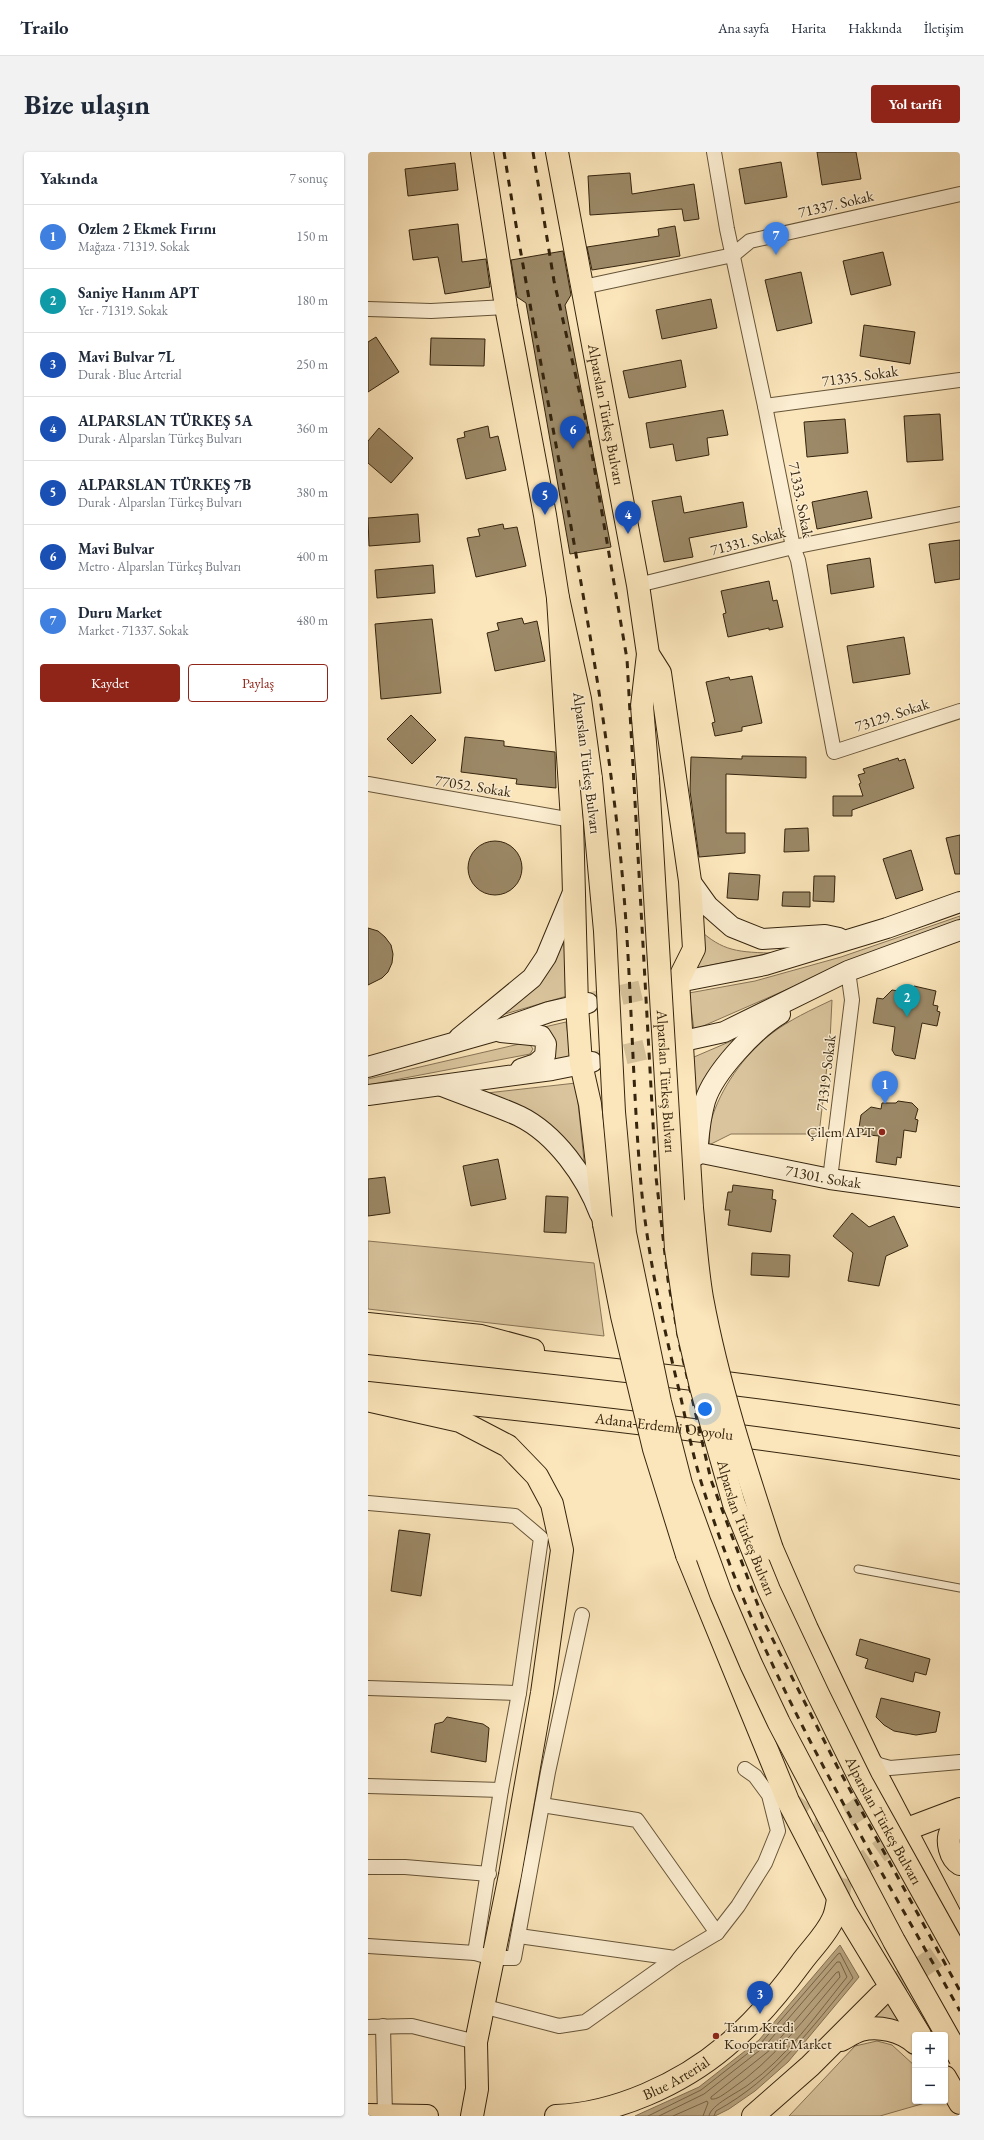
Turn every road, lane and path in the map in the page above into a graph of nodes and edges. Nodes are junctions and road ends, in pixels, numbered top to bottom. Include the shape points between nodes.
1 (482, 152) edge
2 (557, 152) edge
3 (714, 152) edge
4 (960, 194) edge
5 (733, 254) junction
6 (583, 287) junction
7 (506, 307) junction
8 (368, 309) edge
9 (960, 380) edge
10 (765, 406) junction
11 (960, 514) edge
12 (793, 548) junction
13 (638, 585) junction
14 (558, 598) junction
15 (648, 654) junction
16 (960, 711) edge
17 (834, 752) joint
18 (368, 784) edge
19 (572, 820) junction
20 (690, 881) junction
21 (574, 890) junction
22 (960, 902) edge
23 (960, 930) edge
24 (847, 940) junction
25 (848, 971) junction
26 (673, 982) junction
27 (583, 1004) junction
28 (495, 1031) junction
29 (456, 1041) junction
30 (676, 1043) junction
31 (587, 1063) junction
32 (368, 1067) edge
33 (489, 1079) junction
34 (440, 1085) junction
35 (368, 1096) edge
36 (692, 1152) junction
37 (830, 1179) junction
38 (960, 1197) edge
39 (604, 1224) junction
40 (368, 1324) edge
41 (368, 1343) edge
42 (592, 1367) junction
43 (368, 1393) edge
44 (368, 1400) edge
45 (960, 1417) edge
46 (960, 1468) edge
47 (368, 1503) edge
48 (858, 1570) dead end
49 (960, 1588) edge
50 (582, 1615) dead end
51 (368, 1688) edge
52 (519, 1693) junction
53 (868, 1757) junction
54 (960, 1762) edge
55 (745, 1769) dead end
56 (368, 1786) edge
57 (501, 1790) junction
58 (542, 1805) junction
59 (960, 1809) edge
60 (960, 1821) edge
61 (907, 1832) junction
62 (960, 1864) edge
63 (368, 1867) edge
64 (489, 1874) junction
65 (838, 1899) junction
66 (716, 1933) junction
67 (960, 1933) edge
68 (519, 1936) junction
69 (368, 1946) edge
70 (484, 1956) junction
71 (675, 1958) junction
72 (960, 1959) edge
73 (891, 1988) junction
74 (482, 2006) junction
75 (383, 2026) junction
76 (368, 2027) edge
77 (918, 2032) edge
78 (912, 2040) edge
79 (476, 2042) junction
80 (831, 2045) junction
81 (960, 2058) edge
82 (948, 2082) edge
83 (960, 2103) edge
84 (368, 2115) edge
85 (385, 2116) edge
86 (390, 2116) edge
87 (427, 2116) edge
88 (472, 2116) edge
89 (556, 2116) edge
90 (753, 2116) edge

1 - 7 main road, Alparslan Türkeş Bulvarı
2 - 6 main road, Alparslan Türkeş Bulvarı
3 - 5 street, 71333. Sokak
4 - 5 street, 71337. Sokak via 750,241
5 - 6 street, 71337. Sokak
5 - 10 street, 71333. Sokak
6 - 13 main road, Alparslan Türkeş Bulvarı
7 - 8 street via 431,311
7 - 14 main road, Alparslan Türkeş Bulvarı
9 - 10 street, 71335. Sokak
10 - 12 street, 71333. Sokak
11 - 12 street, 71331. Sokak
12 - 13 street, 71331. Sokak
12 - 17 street, 71333. Sokak via 798,560
13 - 15 main road, Alparslan Türkeş Bulvarı
14 - 19 main road, Alparslan Türkeş Bulvarı
14 - 81 main road, Alparslan Türkeş Bulvarı, bridge via 580,699 591,779 605,931 614,1112 624,1226 650,1357 681,1484 721,1594 779,1723 894,1941
15 - 20 main road, Alparslan Türkeş Bulvarı via 660,673
15 - 72 main road, Alparslan Türkeş Bulvarı, bridge via 642,706 676,1249 688,1331 701,1387 734,1504 769,1590 862,1783
16 - 17 street, 73129. Sokak
18 - 19 street, 77052. Sokak
19 - 21 main road, Alparslan Türkeş Bulvarı
20 - 24 main road via 708,906 732,927 762,939 825,935
20 - 26 main road, Alparslan Türkeş Bulvarı via 694,949
21 - 27 main road, Alparslan Türkeş Bulvarı
21 - 29 main road via 546,957 532,978
22 - 24 main road
23 - 25 main road
24 - 26 main road via 765,965
25 - 30 main road via 724,1032
25 - 36 main road via 773,1018 746,1042 720,1074 706,1099
25 - 37 street, 71319. Sokak via 852,1000
26 - 30 main road, Alparslan Türkeş Bulvarı
27 - 28 main road via 549,1012
27 - 31 main road, Alparslan Türkeş Bulvarı
28 - 29 main road
28 - 33 main road via 541,1036 546,1044 545,1056 536,1064
29 - 32 main road
30 - 36 main road, Alparslan Türkeş Bulvarı
31 - 33 main road
31 - 39 main road, Alparslan Türkeş Bulvarı
33 - 34 main road
34 - 35 main road
34 - 39 main road via 520,1117 547,1135 575,1167 594,1199
36 - 37 main road, 71301. Sokak
36 - 53 main road, Alparslan Türkeş Bulvarı, bridge via 692,1208 702,1296 714,1357 743,1460 772,1549 806,1629
37 - 38 main road, 71301. Sokak
39 - 65 main road, Alparslan Türkeş Bulvarı, bridge via 622,1316 654,1449 687,1555 788,1801
40 - 42 main road via 481,1336
41 - 42 main road
42 - 45 main road via 903,1407
43 - 46 main road, Adana-Erdemli Otoyolu via 643,1423 847,1449
44 - 70 main road via 460,1421 508,1446 537,1476 552,1504 562,1550 553,1622 510,1876
47 - 52 street via 515,1516 541,1538
48 - 49 lane
50 - 58 street
51 - 52 street
52 - 57 street
53 - 54 street via 879,1765 890,1768
53 - 61 main road, Alparslan Türkeş Bulvarı
55 - 66 street via 755,1776 769,1795 778,1831 765,1863 738,1906
56 - 57 street
57 - 64 street
58 - 66 street via 637,1820
58 - 68 street
59 - 61 main road via 915,1826
60 - 62 main road via 951,1831 949,1843 951,1852
61 - 67 main road, Alparslan Türkeş Bulvarı
63 - 64 street via 405,1867
64 - 70 street
65 - 73 main road, Alparslan Türkeş Bulvarı
65 - 89 main road, Blue Arterial via 834,1919 789,1979 760,2014 726,2047 681,2077 624,2104 574,2115
66 - 71 street
68 - 70 street via 514,1958
68 - 71 street
69 - 70 street
70 - 74 main road
71 - 74 street via 585,2022 559,2026
73 - 77 main road, Alparslan Türkeş Bulvarı
73 - 80 main road
74 - 79 main road
75 - 76 street
75 - 79 street via 412,2026
75 - 85 street
78 - 80 main road via 885,2028 862,2030
79 - 88 main road via 477,2089
80 - 90 main road
82 - 83 main road
84 - 85 main road
85 - 86 main road
86 - 87 main road

